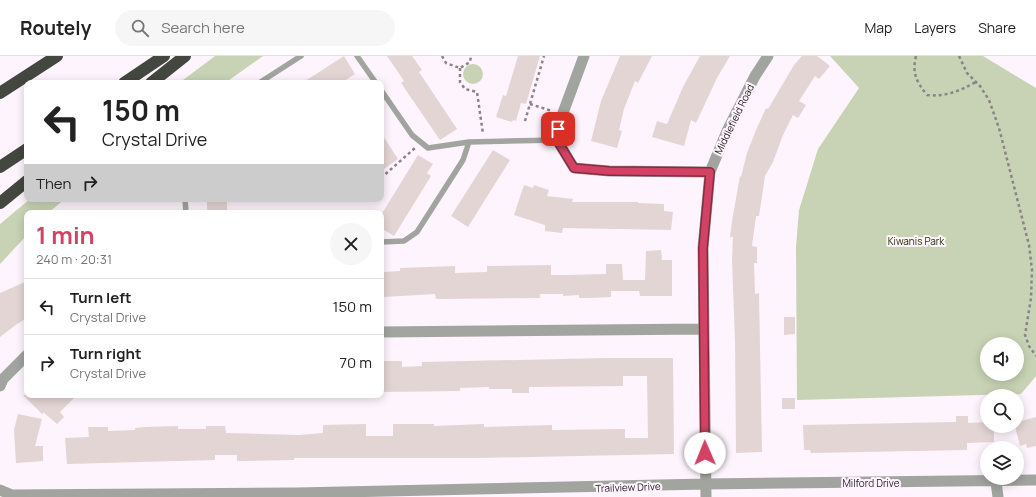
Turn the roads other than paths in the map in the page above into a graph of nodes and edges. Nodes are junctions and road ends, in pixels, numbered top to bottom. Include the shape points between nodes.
1 (57, 56) edge
2 (164, 56) edge
3 (185, 56) edge
4 (301, 56) edge
5 (358, 56) edge
6 (584, 56) edge
7 (768, 56) edge
8 (128, 80) edge
9 (155, 80) edge
10 (265, 80) edge
11 (374, 80) edge
12 (0, 93) edge
13 (384, 94) edge
14 (557, 140) junction
15 (469, 142) junction
16 (24, 151) edge
17 (0, 167) edge
18 (710, 172) junction
19 (24, 183) edge
20 (0, 203) edge
21 (384, 242) edge
22 (702, 329) junction
23 (384, 332) edge
24 (24, 358) edge
25 (0, 386) edge
26 (1036, 480) edge
27 (1024, 481) edge
28 (980, 482) edge
29 (706, 484) junction
30 (996, 485) edge
31 (0, 490) edge
32 (531, 493) edge
33 (297, 495) edge
34 (706, 497) edge
35 (998, 497) edge

1 - 12 highway
2 - 8 highway
3 - 9 highway
4 - 10 lane
5 - 11 lane
6 - 14 street via 558,129
7 - 18 street, Middlefield Road via 726,131
13 - 15 lane via 412,135 428,148
14 - 15 lane
14 - 18 street via 574,168
15 - 21 lane via 463,160 417,232 404,241
16 - 17 highway
18 - 22 street, Middlefield Road via 703,248
19 - 20 highway
22 - 23 street
22 - 29 street, Middlefield Road
24 - 25 street via 3,379
26 - 27 street, Milford Drive
28 - 29 street, Milford Drive
29 - 32 street, Trailview Drive
29 - 34 street, Middlefield Road
30 - 35 street
31 - 33 street, Trailview Drive via 12,495
32 - 33 street, Trailview Drive

